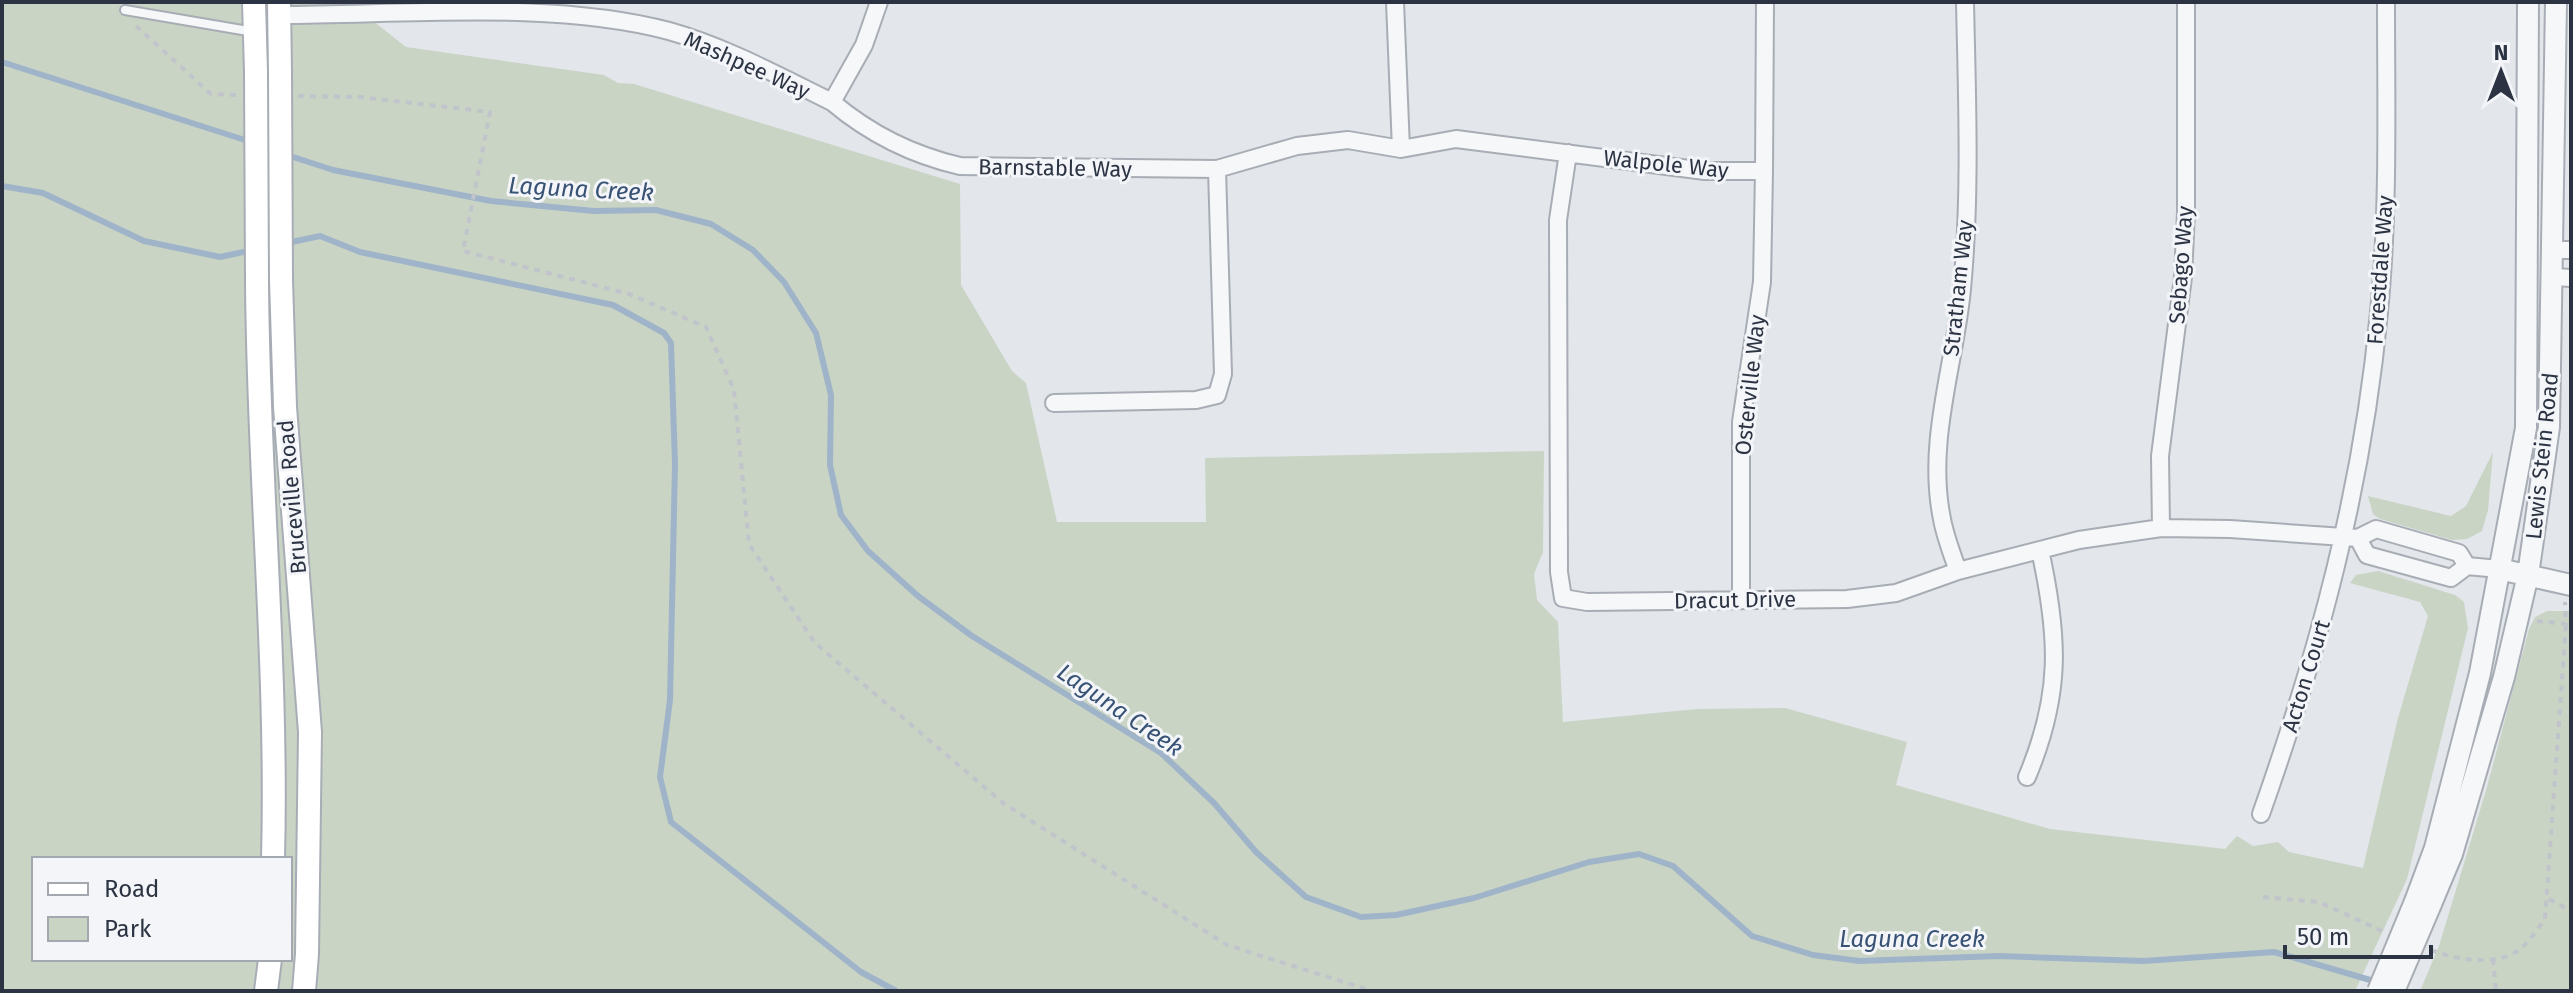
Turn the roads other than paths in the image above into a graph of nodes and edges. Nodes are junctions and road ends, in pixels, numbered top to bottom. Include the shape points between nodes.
1 (254, 2) edge
2 (879, 2) edge
3 (1395, 2) edge
4 (1765, 2) edge
5 (1965, 2) edge
6 (2186, 2) edge
7 (2386, 2) edge
8 (2528, 2) edge
9 (2556, 2) edge
10 (279, 9) edge
11 (125, 10) dead end
12 (255, 32) junction
13 (832, 102) junction
14 (1401, 149) junction
15 (1568, 153) junction
16 (1217, 169) junction
17 (1764, 171) junction
18 (2562, 250) edge
19 (2562, 278) edge
20 (1054, 403) dead end
21 (2161, 528) junction
22 (2352, 537) junction
23 (2040, 550) junction
24 (2467, 566) junction
25 (2499, 569) junction
26 (1958, 571) junction
27 (2528, 575) junction
28 (2571, 585) edge
29 (1741, 598) junction
30 (2027, 777) dead end
31 (2261, 814) dead end
32 (273, 857) edge
33 (2424, 902) junction
34 (270, 961) edge
35 (266, 991) edge
36 (304, 991) edge
37 (2378, 991) edge
38 (2394, 991) edge

1 - 12 main road, Bruceville Road
2 - 13 street via 864,45
3 - 14 street
4 - 17 street
5 - 26 street, Stratham Way via 1962,290 1938,478 1941,518
6 - 21 street, Sebago Way via 2183,277 2160,456
7 - 22 street, Forestdale Way via 2386,210
8 - 25 street, Lewis Stein Road via 2526,428
9 - 18 street, Lewis Stein Road
10 - 13 street, Mashpee Way via 576,14 619,20 715,47
10 - 36 main road, Bruceville Road, bridge via 285,407 310,732
11 - 12 lane
12 - 32 main road, Bruceville Road, bridge via 258,404
13 - 16 street, Barnstable Way via 896,145 960,166
14 - 15 street, Walpole Way via 1456,139
14 - 16 street, Barnstable Way via 1348,140 1297,146
15 - 17 street, Walpole Way via 1705,171
15 - 29 street, Dracut Drive via 1558,220 1563,598
16 - 20 street via 1223,374 1217,395
17 - 29 street, Osterville Way via 1762,282 1741,422
18 - 19 street, Lewis Stein Road
19 - 27 street, Lewis Stein Road via 2549,427
21 - 22 street, Dracut Drive
21 - 23 street, Dracut Drive
22 - 24 street, Dracut Drive via 2376,529 2459,553
22 - 24 street via 2367,555 2451,578
22 - 31 street, Acton Court
23 - 26 street, Dracut Drive
23 - 30 street via 2055,640 2053,683 2050,712
24 - 25 street
25 - 27 street
25 - 33 street, Lewis Stein Road
26 - 29 street, Dracut Drive via 1896,593 1847,599
27 - 28 street
27 - 33 street, Lewis Stein Road via 2456,839
33 - 37 street, Lewis Stein Road, bridge
33 - 38 street, Lewis Stein Road, bridge
34 - 35 main road

